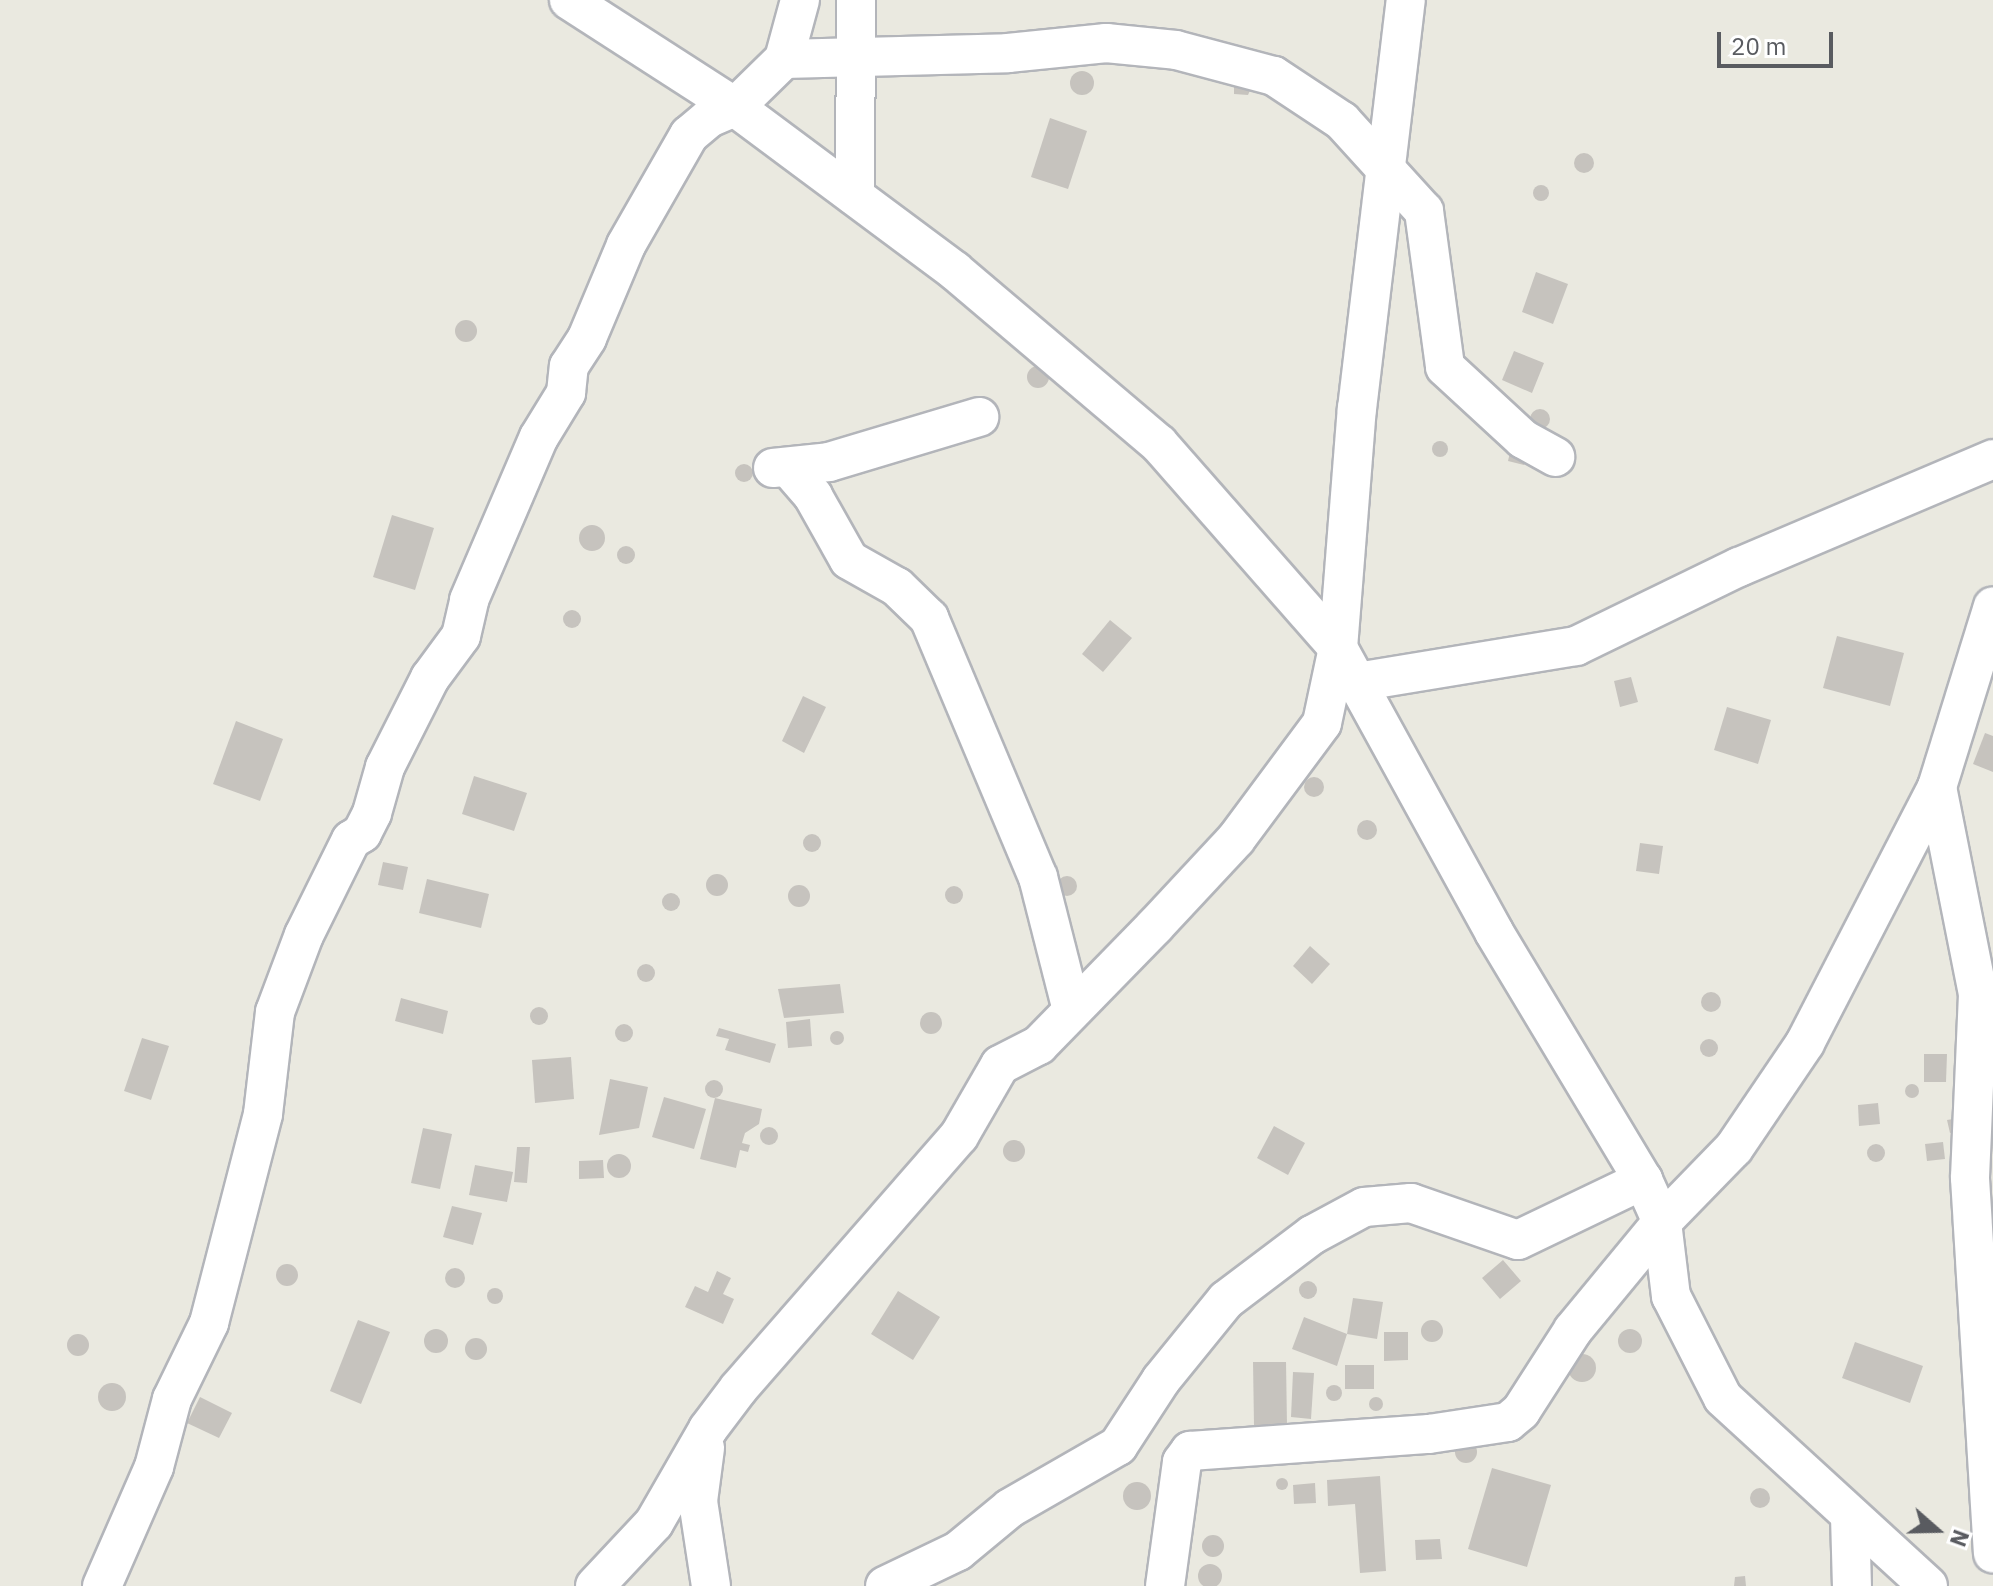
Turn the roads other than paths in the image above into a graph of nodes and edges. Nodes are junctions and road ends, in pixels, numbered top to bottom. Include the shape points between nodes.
1 (569, 0) edge
2 (800, 0) edge
3 (856, 0) edge
4 (1406, 0) edge
5 (856, 58) junction
6 (784, 59) junction
7 (735, 107) junction
8 (1390, 172) junction
9 (855, 196) junction
10 (979, 417) dead end
11 (1555, 457) dead end
12 (1993, 459) edge
13 (1993, 606) edge
14 (1338, 648) junction
15 (1357, 682) junction
16 (1937, 787) junction
17 (1072, 1010) junction
18 (1643, 1180) junction
19 (1662, 1222) junction
20 (708, 1429) junction
21 (1850, 1516) junction
22 (1993, 1553) edge
23 (102, 1586) edge
24 (595, 1586) edge
25 (711, 1586) edge
26 (885, 1586) edge
27 (1165, 1586) edge
28 (1852, 1586) edge
29 (1928, 1586) edge

1 - 7 street
2 - 6 street
3 - 5 street
4 - 8 street
5 - 6 street
5 - 8 street via 1008,53 1106,43 1210,57 1274,76 1309,95
5 - 9 street
6 - 7 street
7 - 9 street
7 - 23 street via 709,118 689,135 626,245 587,338 569,366 566,393 539,437 469,600 461,636 430,678 385,767 367,823 351,840 304,935 275,1012 263,1114 209,1323 172,1399 154,1467
8 - 11 street via 1424,211 1445,367 1523,439
8 - 14 street via 1357,409
9 - 14 street via 955,271 1159,444
10 - 17 street via 829,462 781,468 819,505 849,560 897,587 929,618 1038,877
12 - 15 street via 1739,567 1576,646
13 - 16 street
14 - 15 street
14 - 17 street via 1322,723 1236,839
15 - 18 street via 1494,932
16 - 19 street via 1864,936 1774,1092 1734,1148
16 - 22 street via 1978,994 1970,1178
17 - 20 street via 1039,1045 1000,1065 959,1136
18 - 19 street
18 - 26 street via 1518,1240 1411,1203 1364,1207 1312,1235 1226,1300 1161,1380 1118,1446 1010,1508 958,1551
19 - 21 street via 1671,1296 1723,1398
19 - 27 street via 1573,1330 1521,1411 1508,1422 1429,1434 1190,1451 1182,1462
20 - 24 street via 654,1523
20 - 25 street via 698,1501
21 - 28 street
21 - 29 street

